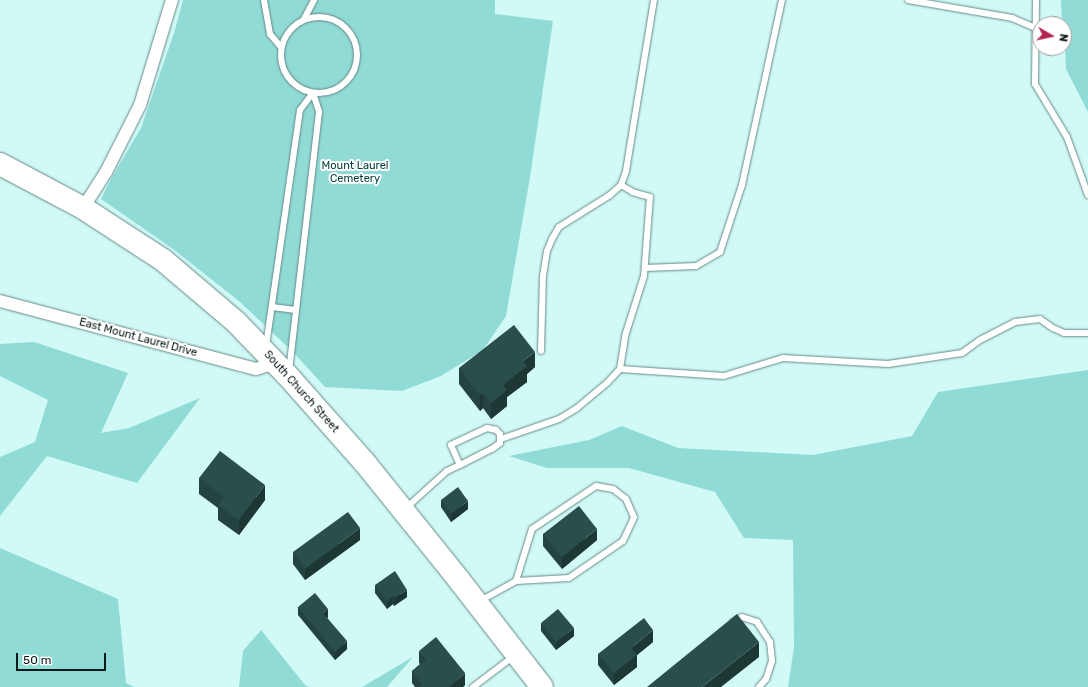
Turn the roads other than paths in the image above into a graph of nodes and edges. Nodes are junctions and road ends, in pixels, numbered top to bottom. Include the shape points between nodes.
1 (172, 0) edge
2 (264, 0) edge
3 (314, 0) edge
4 (654, 0) edge
5 (782, 0) edge
6 (908, 0) edge
7 (1036, 0) edge
8 (1035, 16) edge
9 (304, 19) junction
10 (1032, 27) edge
11 (281, 47) junction
12 (1035, 56) edge
13 (313, 93) junction
14 (0, 164) edge
15 (620, 185) junction
16 (1088, 195) edge
17 (83, 208) junction
18 (645, 268) junction
19 (0, 301) edge
20 (272, 307) junction
21 (296, 310) junction
22 (1088, 333) edge
23 (541, 352) dead end
24 (276, 364) junction
25 (620, 369) junction
26 (501, 438) junction
27 (460, 465) junction
28 (403, 510) junction
29 (516, 580) junction
30 (476, 602) junction
31 (725, 628) edge
32 (517, 654) junction
33 (473, 687) edge
34 (542, 687) edge
35 (759, 687) edge

1 - 17 street via 140,105 106,172
2 - 11 lane via 270,34
3 - 9 lane
4 - 15 lane via 626,171
5 - 18 lane via 742,185 720,252 696,266
6 - 10 lane via 1012,18
7 - 8 lane
9 - 11 lane via 290,30
9 - 13 lane via 317,16 330,18 342,24 351,33 358,58 348,81 338,89 326,93
11 - 13 lane via 280,59 287,77 301,90
12 - 16 lane via 1035,84 1067,137
13 - 20 lane via 300,110
13 - 21 lane via 319,112
14 - 17 highway, South Church Street
15 - 18 lane via 650,197
15 - 23 lane via 610,195 559,227 552,239 547,251 543,276
17 - 24 highway, South Church Street via 163,260 236,322
18 - 25 lane via 626,333
19 - 24 street, East Mount Laurel Drive via 256,369
20 - 21 lane
20 - 24 lane
21 - 24 lane
22 - 25 lane via 1064,333 1040,319 1015,322 980,340 962,353 888,364 783,358 724,376
24 - 28 highway, South Church Street via 365,463
25 - 26 lane via 578,408 559,419
26 - 27 lane via 500,443 492,449
26 - 27 lane via 496,430 487,428 451,445
27 - 28 lane via 447,471
28 - 30 highway, South Church Street
29 - 29 lane via 569,578 623,541 634,517 626,499 613,489 596,486 532,529
29 - 30 lane
30 - 32 highway, South Church Street
31 - 35 lane via 742,618 757,622 770,642 772,661 766,679
32 - 33 lane
32 - 34 highway, South Church Street

